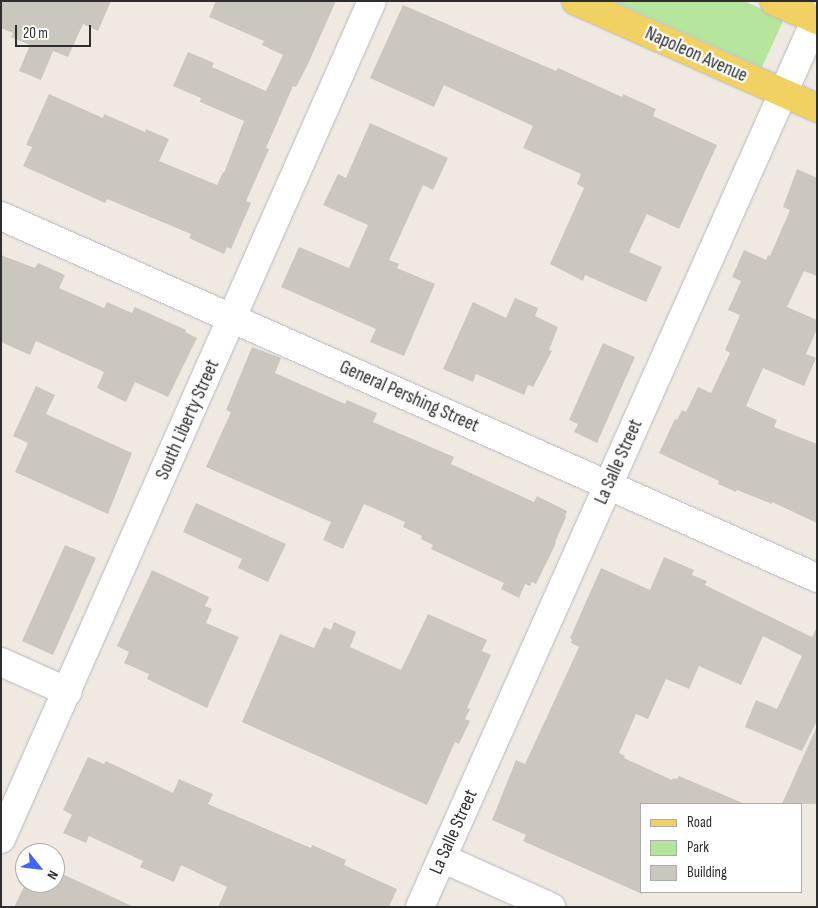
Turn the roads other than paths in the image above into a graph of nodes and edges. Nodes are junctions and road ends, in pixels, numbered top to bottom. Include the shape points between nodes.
1 (372, 1) edge
2 (576, 1) edge
3 (774, 1) edge
4 (816, 19) edge
5 (784, 93) junction
6 (817, 108) edge
7 (1, 216) edge
8 (232, 319) junction
9 (608, 486) junction
10 (817, 578) edge
11 (1, 662) edge
12 (68, 692) junction
13 (1, 839) edge
14 (442, 858) junction
15 (420, 907) edge
16 (551, 907) edge

1 - 8 street, South Liberty Street
2 - 5 main road, Napoleon Avenue
3 - 4 main road
4 - 5 street, La Salle Street
5 - 6 main road, Napoleon Avenue
5 - 9 street, La Salle Street
7 - 8 street, General Pershing Street
8 - 9 street, General Pershing Street
8 - 12 street, South Liberty Street
9 - 10 street, General Pershing Street
9 - 14 street, La Salle Street
11 - 12 street
12 - 13 street, South Liberty Street
14 - 15 street, La Salle Street
14 - 16 street

